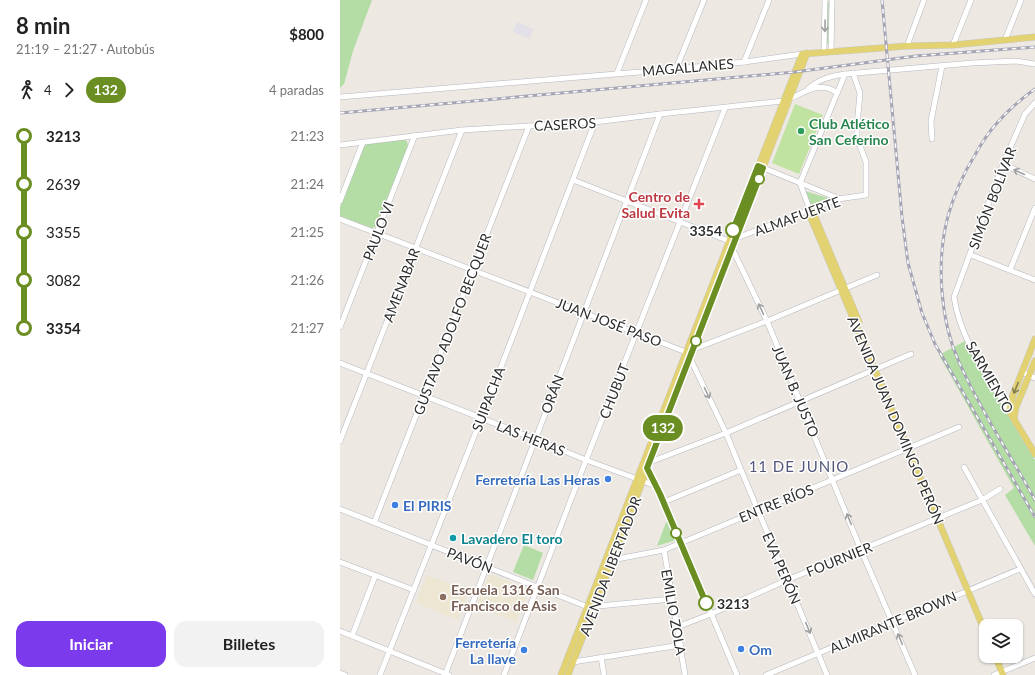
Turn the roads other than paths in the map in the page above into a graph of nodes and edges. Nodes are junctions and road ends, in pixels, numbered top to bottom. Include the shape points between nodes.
1 (646, 0) edge
2 (704, 0) edge
3 (769, 0) edge
4 (825, 0) edge
5 (832, 0) edge
6 (924, 0) edge
7 (971, 0) edge
8 (1020, 0) edge
9 (1035, 37) edge
10 (1005, 40) junction
11 (953, 45) junction
12 (907, 46) junction
13 (824, 52) junction
14 (832, 52) junction
15 (804, 54) junction
16 (744, 62) junction
17 (1035, 64) edge
18 (942, 66) junction
19 (676, 69) junction
20 (617, 73) junction
21 (853, 73) junction
22 (845, 74) junction
23 (808, 89) junction
24 (837, 93) junction
25 (340, 97) edge
26 (786, 100) junction
27 (1035, 103) edge
28 (725, 108) junction
29 (660, 114) junction
30 (595, 122) junction
31 (529, 126) junction
32 (462, 130) junction
33 (415, 135) junction
34 (932, 139) dead end
35 (363, 142) junction
36 (340, 145) edge
37 (1003, 164) junction
38 (760, 167) junction
39 (1035, 179) edge
40 (573, 180) junction
41 (800, 183) junction
42 (840, 199) junction
43 (340, 201) edge
44 (627, 201) junction
45 (1035, 208) edge
46 (809, 209) junction
47 (340, 219) edge
48 (680, 222) junction
49 (377, 233) junction
50 (732, 240) junction
51 (732, 247) junction
52 (415, 248) junction
53 (971, 255) junction
54 (473, 270) junction
55 (1010, 270) junction
56 (877, 275) dead end
57 (1035, 280) edge
58 (843, 289) junction
59 (529, 292) junction
60 (954, 297) joint
61 (584, 313) junction
62 (767, 321) junction
63 (340, 327) edge
64 (637, 333) junction
65 (1035, 340) edge
66 (693, 350) junction
67 (686, 352) junction
68 (911, 354) dead end
69 (690, 358) junction
70 (1035, 361) edge
71 (340, 363) edge
72 (876, 369) junction
73 (1022, 372) junction
74 (366, 374) junction
75 (1032, 376) edge
76 (424, 396) junction
77 (800, 401) junction
78 (1009, 411) junction
79 (1014, 418) junction
80 (481, 419) junction
81 (959, 428) dead end
82 (726, 433) junction
83 (535, 439) junction
84 (340, 441) edge
85 (910, 448) junction
86 (1035, 454) edge
87 (586, 460) junction
88 (648, 465) junction
89 (964, 467) dead end
90 (741, 470) junction
91 (640, 480) junction
92 (833, 480) junction
93 (656, 486) junction
94 (1000, 489) dead end
95 (982, 500) junction
96 (664, 502) junction
97 (340, 509) edge
98 (758, 511) junction
99 (939, 518) junction
100 (374, 523) junction
101 (680, 543) junction
102 (431, 545) junction
103 (664, 550) junction
104 (861, 550) junction
105 (612, 560) junction
106 (340, 563) edge
107 (486, 566) junction
108 (1020, 569) junction
109 (375, 576) junction
110 (787, 580) junction
111 (538, 588) junction
112 (414, 590) junction
113 (970, 590) junction
114 (1035, 594) edge
115 (672, 599) junction
116 (591, 607) junction
117 (711, 614) junction
118 (981, 619) edge
119 (984, 619) edge
120 (893, 622) junction
121 (677, 628) junction
122 (340, 631) edge
123 (352, 636) junction
124 (680, 645) junction
125 (390, 651) junction
126 (818, 653) junction
127 (601, 657) junction
128 (1035, 658) edge
129 (573, 662) junction
130 (999, 663) edge
131 (1001, 663) edge
132 (340, 673) edge
133 (1004, 673) edge
134 (446, 674) edge
135 (345, 675) edge
136 (380, 675) edge
137 (504, 675) edge
138 (561, 675) edge
139 (568, 675) edge
140 (604, 675) edge
141 (685, 675) edge
142 (737, 675) edge
143 (766, 675) edge
144 (827, 675) edge
145 (915, 675) edge
146 (994, 675) edge

1 - 20 street
2 - 19 street
3 - 16 street
4 -> 13 street
5 - 14 street
6 - 12 street
7 - 11 street
8 - 10 street
9 - 10 main road, MAGALLANES
10 - 11 main road, MAGALLANES
11 - 12 main road, MAGALLANES
12 - 14 main road, MAGALLANES
13 - 14 main road, MAGALLANES
13 - 15 main road, MAGALLANES
15 - 16 street, MAGALLANES
15 - 26 main road, AVENIDA LIBERTADOR
16 - 19 street, MAGALLANES
17 - 18 street via 1016,61
18 - 21 street
18 - 34 street via 931,120
19 - 20 street, MAGALLANES
20 - 25 street, MAGALLANES
21 - 22 street
21 - 42 street, ALMAFUERTE via 860,93 857,138 866,162 866,195
22 - 23 street via 813,84
22 - 24 street
23 - 24 street via 832,88
23 - 26 street
24 - 41 street
26 - 28 street, CASEROS
26 - 38 main road, AVENIDA LIBERTADOR
27 - 37 street, SIMÓN BOLÍVAR via 1025,114
28 - 29 street, CASEROS
28 - 48 street, CHUBUT
29 - 30 street, CASEROS
29 - 44 street, ORÁN
30 - 31 street, CASEROS
30 - 40 street, SUIPACHA
31 - 32 street, CASEROS
31 - 54 street, GUSTAVO ADOLFO BECQUER
32 - 33 street, CASEROS
32 - 52 street, AMENABAR
33 - 35 street, CASEROS
33 - 49 street, PAULO VI
35 - 36 street, CASEROS
35 - 43 street
39 -> 37 street
37 - 53 street, SIMÓN BOLÍVAR
38 - 41 street
38 - 50 main road, AVENIDA LIBERTADOR
40 - 44 street
40 - 59 street, SUIPACHA
41 - 42 street
41 - 46 street, AVENIDA JUAN DOMINGO PERÓN
42 - 46 street, ALMAFUERTE
44 - 48 street
44 - 61 street, ORÁN
45 - 55 street
46 - 50 street, ALMAFUERTE
46 - 58 main road, AVENIDA JUAN DOMINGO PERÓN
47 - 49 street, JUAN JOSÉ PASO
48 - 50 street
48 - 64 street, CHUBUT
49 - 52 street, JUAN JOSÉ PASO
49 - 63 street, PAULO VI
50 - 51 main road, AVENIDA LIBERTADOR
50 - 67 main road, AVENIDA LIBERTADOR
62 -> 51 street, JUAN B. JUSTO
51 - 66 main road, AVENIDA LIBERTADOR
52 - 54 street, JUAN JOSÉ PASO
52 - 74 street, AMENABAR
53 - 55 street
53 - 60 street, SIMÓN BOLÍVAR
54 - 59 street, JUAN JOSÉ PASO
54 - 76 street, GUSTAVO ADOLFO BECQUER
55 - 57 street
56 - 58 street
58 - 62 street
58 - 72 main road, AVENIDA JUAN DOMINGO PERÓN
59 - 61 street, JUAN JOSÉ PASO
59 - 80 street, SUIPACHA
60 - 78 street, SARMIENTO via 956,313 967,341
61 - 64 street, JUAN JOSÉ PASO
61 - 83 street, ORÁN
62 - 66 street
62 - 77 street, JUAN B. JUSTO
64 - 67 street, JUAN JOSÉ PASO
64 - 87 street, CHUBUT
65 - 73 main road
66 - 67 street
66 - 69 main road, AVENIDA LIBERTADOR
67 - 69 street, EVA PERÓN
67 - 91 main road, AVENIDA LIBERTADOR
68 - 72 street
69 -> 82 street, EVA PERÓN
69 - 88 main road, AVENIDA LIBERTADOR
70 - 75 main road
71 - 74 street, LAS HERAS
72 - 77 street
72 - 85 main road, AVENIDA JUAN DOMINGO PERÓN
73 - 75 street
73 -> 78 main road
74 - 76 street, LAS HERAS
74 - 84 street, AMENABAR
75 - 79 main road via 1016,407
76 - 80 street, LAS HERAS
76 - 100 street, GUSTAVO ADOLFO BECQUER
77 - 82 street
77 - 92 street, JUAN B. JUSTO
78 - 79 main road, SARMIENTO
79 - 86 main road, SARMIENTO
80 - 83 street, LAS HERAS
80 - 102 street, SUIPACHA
81 - 85 street, ENTRE RÍOS
82 - 88 street
82 - 90 street, EVA PERÓN
83 - 87 street, LAS HERAS
83 - 107 street, ORÁN
85 - 92 street, ENTRE RÍOS
85 - 99 main road, AVENIDA JUAN DOMINGO PERÓN
87 - 91 street, LAS HERAS
87 - 111 street, CHUBUT
88 - 91 main road, AVENIDA LIBERTADOR
88 - 93 street
89 - 95 street
90 - 96 street
90 - 98 street, EVA PERÓN
91 - 93 street, LAS HERAS
91 - 105 main road, AVENIDA LIBERTADOR
91 - 116 main road, AVENIDA LIBERTADOR
92 - 98 street, ENTRE RÍOS
104 -> 92 street, JUAN B. JUSTO
93 - 96 street
94 - 95 street, FOURNIER
95 - 99 street, FOURNIER
95 - 108 street
96 - 101 street
97 - 100 street, PAVÓN
98 - 101 street, ENTRE RÍOS
98 - 110 street, EVA PERÓN
99 - 104 street, FOURNIER
99 - 113 main road, AVENIDA JUAN DOMINGO PERÓN
100 - 102 street, PAVÓN
101 - 103 street, ENTRE RÍOS
101 - 117 street
102 - 107 street, PAVÓN
102 - 112 street, SUIPACHA
103 - 105 street, ENTRE RÍOS
103 - 115 street, EMILIO ZOLA
104 - 110 street, FOURNIER
104 - 120 street, JUAN B. JUSTO
105 - 116 main road, AVENIDA LIBERTADOR
106 - 109 street
107 - 111 street, PAVÓN
107 - 134 street, ORÁN
108 - 113 street, ALMIRANTE BROWN
108 - 114 street
109 - 112 street
109 - 123 street
110 - 117 street, FOURNIER
110 -> 126 street, EVA PERÓN
111 - 116 street, PAVÓN
111 - 137 street, CHUBUT
112 - 125 street, SUIPACHA
113 - 118 main road, AVENIDA JUAN DOMINGO PERÓN
113 - 119 main road, AVENIDA JUAN DOMINGO PERÓN
113 - 120 street, ALMIRANTE BROWN
115 - 116 street, PAVÓN
115 - 121 street, EMILIO ZOLA
116 - 129 main road, AVENIDA LIBERTADOR
116 - 138 main road, AVENIDA LIBERTADOR
117 - 121 street, FOURNIER
117 - 142 street
120 - 126 street, ALMIRANTE BROWN
145 -> 120 street, JUAN B. JUSTO
121 - 124 street, EMILIO ZOLA
122 - 123 street
123 - 125 street
124 - 127 street
124 - 141 street, EMILIO ZOLA
125 - 134 street
125 - 136 street, SUIPACHA
126 - 143 street, ALMIRANTE BROWN
126 - 144 street, EVA PERÓN
127 - 129 street
127 - 140 street
128 - 133 street
129 - 139 main road, AVENIDA LIBERTADOR
130 - 133 main road
131 - 133 main road
132 - 135 street
133 - 146 street

